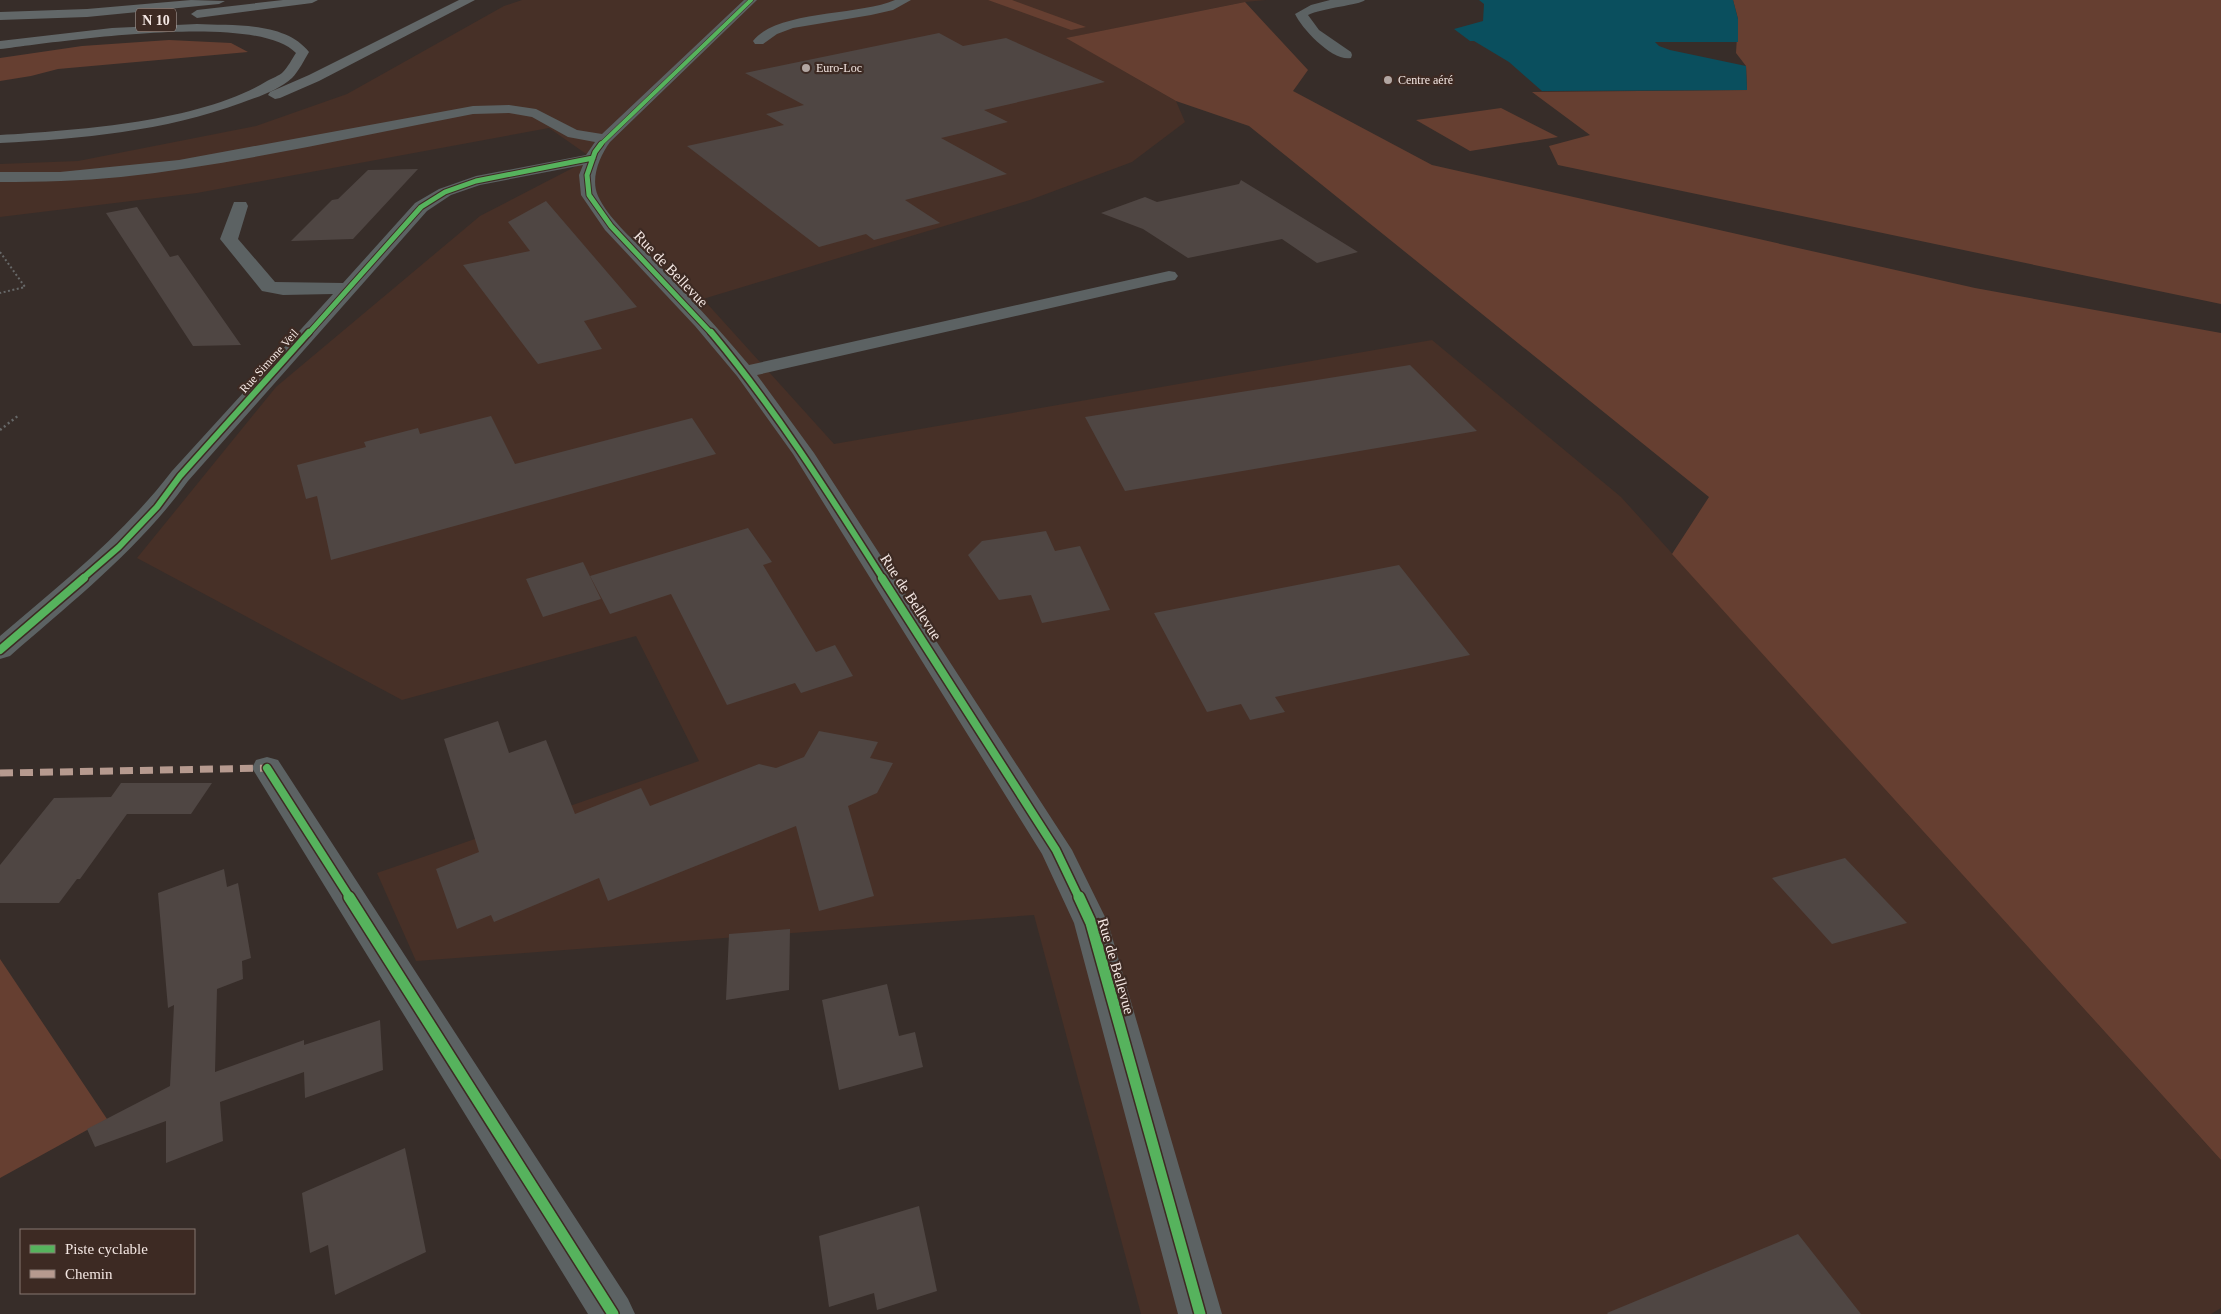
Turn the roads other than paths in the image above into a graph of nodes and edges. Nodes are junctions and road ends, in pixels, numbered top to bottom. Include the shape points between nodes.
1 (230, 0) edge
2 (265, 0) edge
3 (312, 0) edge
4 (468, 0) edge
5 (751, 0) edge
6 (905, 0) edge
7 (1359, 0) edge
8 (0, 16) edge
9 (0, 33) edge
10 (0, 40) edge
11 (759, 41) dead end
12 (0, 45) edge
13 (1346, 55) dead end
14 (0, 139) edge
15 (0, 147) edge
16 (599, 148) junction
17 (0, 177) edge
18 (240, 206) dead end
19 (1169, 276) dead end
20 (350, 288) junction
21 (744, 372) junction
22 (3, 644) edge
23 (267, 768) dead end
24 (613, 1314) edge
25 (1200, 1314) edge

1 - 8 highway
2 - 9 highway, N 10
3 - 10 highway, N 10
4 - 15 highway via 314,78 214,116 114,137
5 - 16 street
6 - 11 street via 879,9 785,26 766,34
7 - 13 street via 1328,3 1301,14 1304,22 1324,41
12 - 14 highway via 150,29 197,28 271,34 292,42 303,52 300,62 288,75 266,88 190,115 93,133
16 - 17 street via 536,113 473,110 150,169 80,176
16 - 20 street, Rue Simone Veil via 445,192 421,207
16 - 21 street, Rue de Bellevue via 587,175 589,195 611,226 702,322
18 - 20 street via 229,239 269,287 283,290
19 - 21 street
20 - 22 street, Rue Simone Veil via 119,547
21 - 25 street, Rue de Bellevue via 803,453 1060,858 1091,923
23 - 24 street

